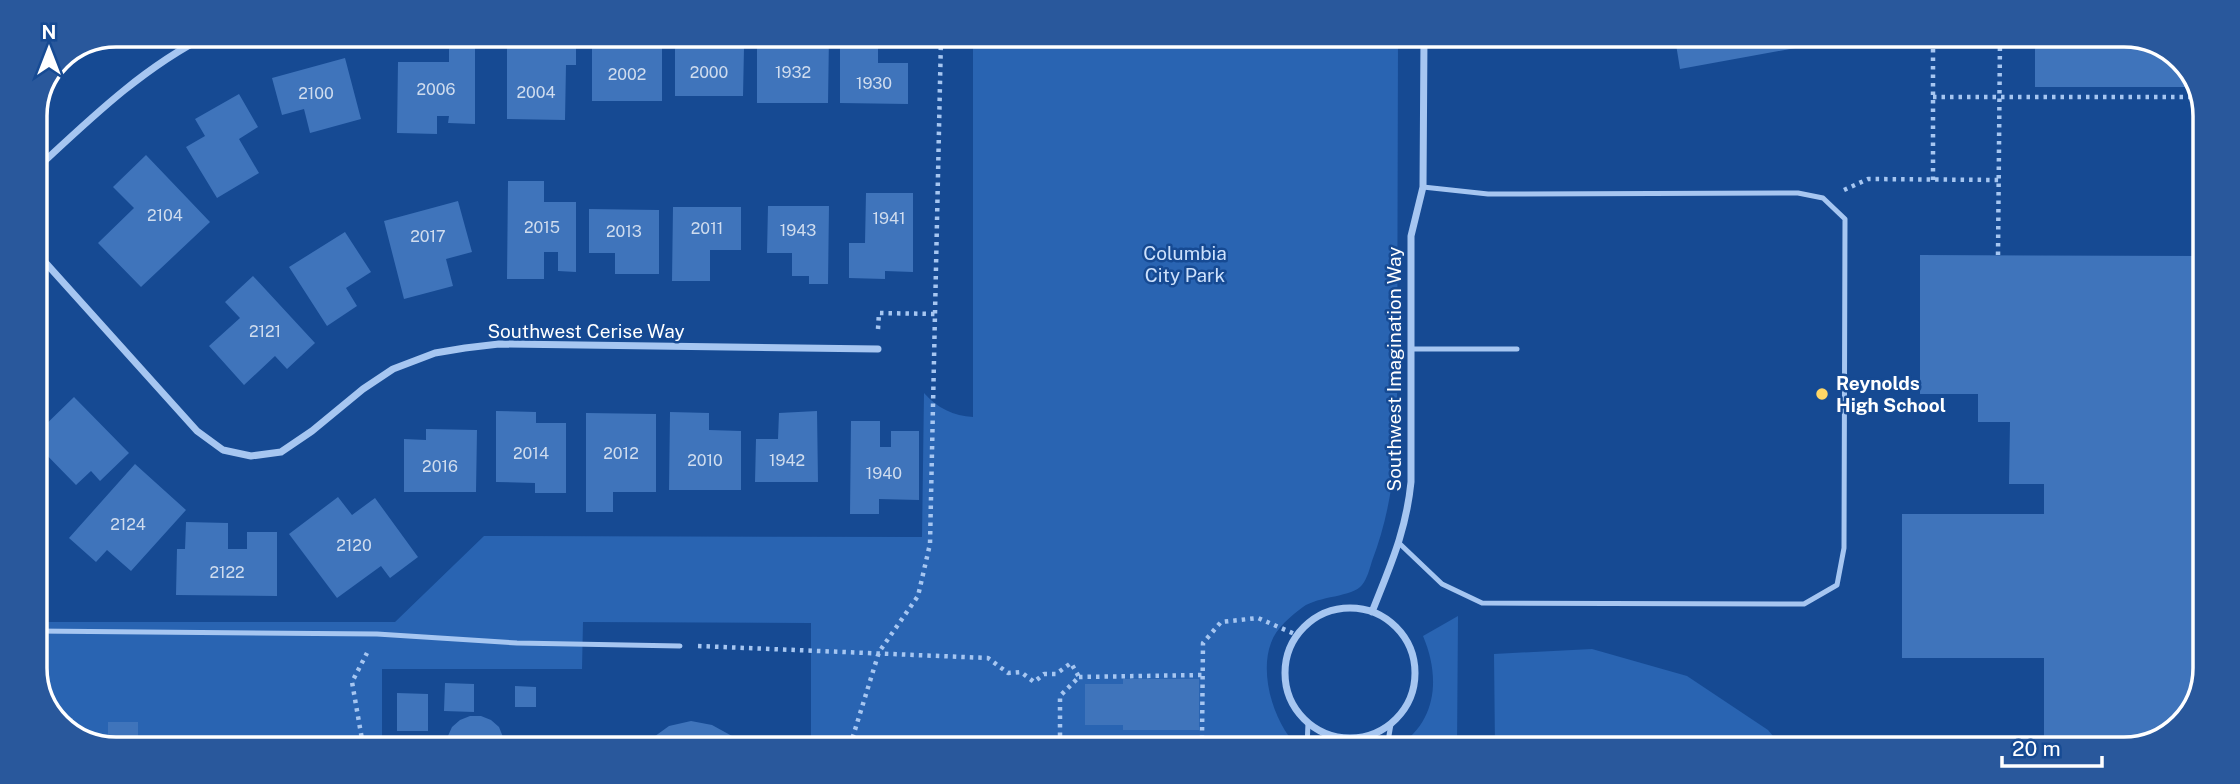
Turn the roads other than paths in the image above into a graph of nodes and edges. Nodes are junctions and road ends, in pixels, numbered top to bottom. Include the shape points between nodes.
1 (185, 47) edge
2 (1424, 47) edge
3 (47, 159) edge
4 (1423, 187) junction
5 (47, 264) edge
6 (878, 349) road end
7 (1411, 349) junction
8 (1517, 349) dead end
9 (1400, 544) junction
10 (1372, 612) junction
11 (47, 631) edge
12 (680, 646) road end
13 (1308, 723) junction
14 (1391, 724) junction
15 (1307, 737) edge
16 (1344, 737) edge
17 (1356, 737) edge
18 (1389, 737) edge

1 - 3 street via 144,74
2 - 4 street, Southwest Imagination Way
4 - 7 street, Southwest Imagination Way via 1411,236
4 - 9 lane via 1488,194 1798,193 1824,198 1845,219 1844,548 1837,585 1804,604 1482,603 1442,584
5 - 6 street, Southwest Cerise Way via 197,431 223,450 251,456 281,452 393,369 435,353 499,344
7 - 8 lane
7 - 9 street, Southwest Imagination Way via 1411,482
9 - 10 street, Southwest Imagination Way
10 - 13 street via 1331,611 1312,620 1297,635 1287,657 1285,682 1293,705
10 - 14 street via 1403,635 1412,653 1413,692
11 - 12 lane via 377,634
13 - 15 lane
13 - 16 street
14 - 17 street
14 - 18 lane

